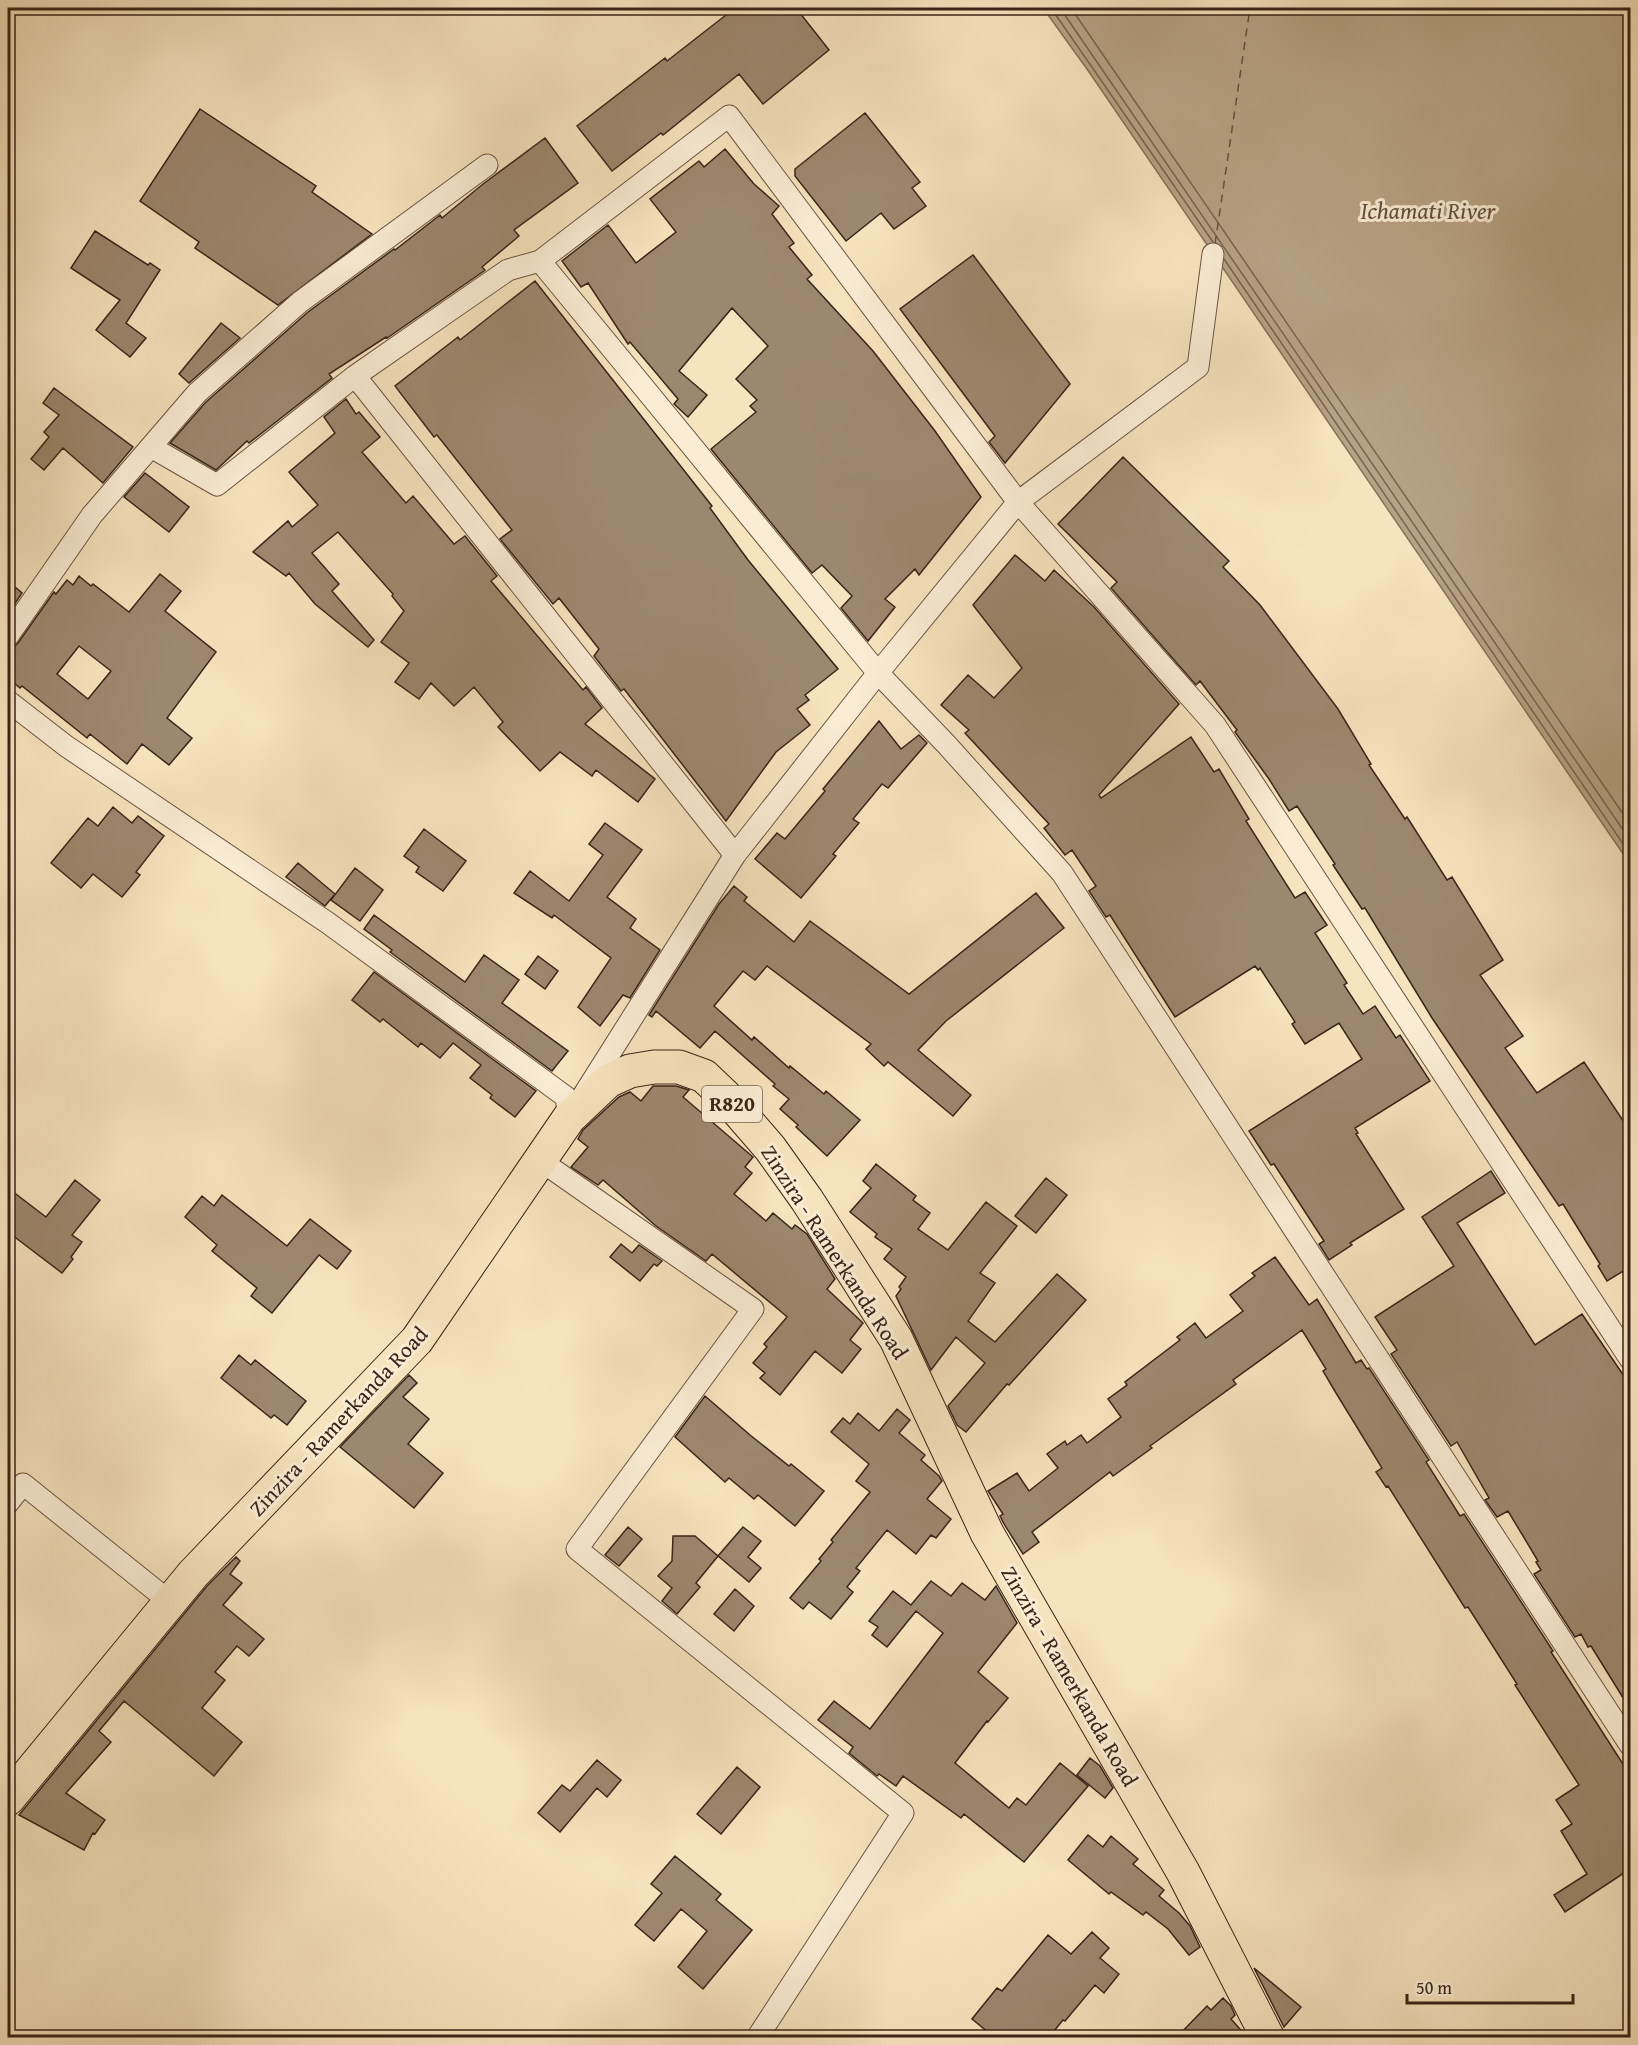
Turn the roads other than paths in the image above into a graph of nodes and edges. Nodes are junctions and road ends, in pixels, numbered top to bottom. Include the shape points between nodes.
1 (487, 165) dead end
2 (1214, 254) dead end
3 (540, 261) junction
4 (355, 376) junction
5 (151, 447) junction
6 (1018, 502) junction
7 (8, 636) edge
8 (878, 673) junction
9 (8, 701) edge
10 (735, 855) junction
11 (569, 1118) junction
12 (541, 1161) junction
13 (1630, 1359) edge
14 (8, 1503) edge
15 (170, 1602) junction
16 (1630, 1745) edge
17 (8, 1799) edge
18 (757, 2037) edge
19 (1268, 2037) edge

1 - 5 street via 300,302 197,393
2 - 6 street via 1198,367
3 - 4 street via 508,270
3 - 6 street via 729,116
3 - 8 street
4 - 5 street via 218,485
4 - 10 street
5 - 7 street via 92,515
6 - 8 street
6 - 13 street via 1215,725
8 - 10 street
8 - 16 street via 1062,873
9 - 11 street via 66,746 328,923 566,1097
10 - 11 street
11 - 12 main road, Zinzira - Ramerkanda Road / R820
11 - 19 main road, Zinzira - Ramerkanda Road / R820 via 608,1081 654,1066 679,1067 704,1076 770,1148 896,1339 987,1533 1182,1872
12 - 15 main road, Zinzira - Ramerkanda Road / R820 via 417,1340
12 - 18 street via 753,1309 577,1549 903,1813
14 - 15 street via 23,1484
15 - 17 main road, Zinzira - Ramerkanda Road / R820

